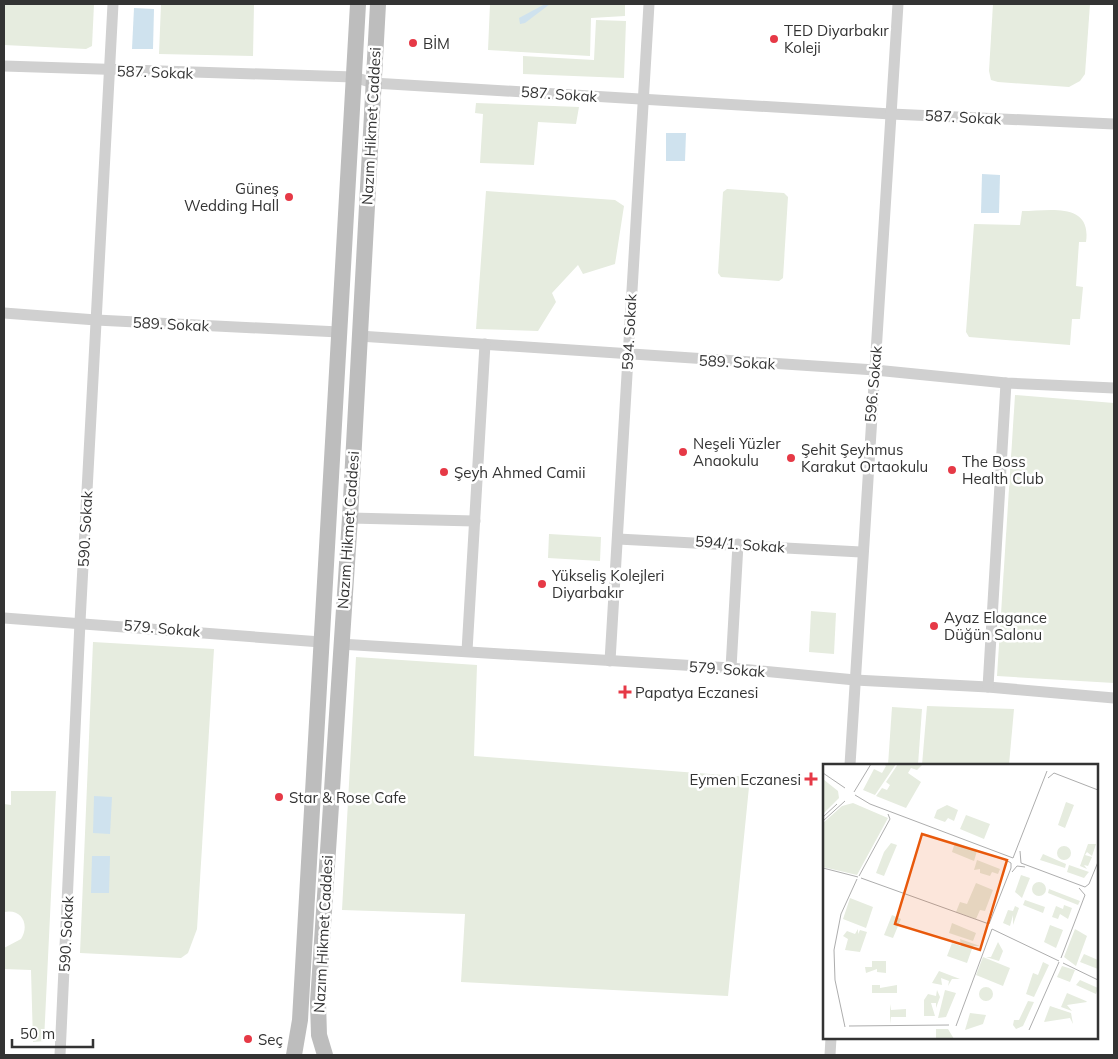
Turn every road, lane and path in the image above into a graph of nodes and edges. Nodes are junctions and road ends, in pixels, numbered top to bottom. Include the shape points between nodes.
1 (113, 4) edge
2 (358, 4) edge
3 (378, 4) edge
4 (649, 4) edge
5 (898, 4) edge
6 (4, 66) edge
7 (109, 70) junction
8 (354, 77) junction
9 (373, 83) junction
10 (644, 100) junction
11 (891, 114) junction
12 (1114, 124) edge
13 (4, 313) edge
14 (96, 320) junction
15 (339, 332) junction
16 (359, 336) junction
17 (485, 344) junction
18 (628, 355) junction
19 (876, 370) junction
20 (1006, 383) junction
21 (1114, 388) edge
22 (350, 518) junction
23 (474, 521) junction
24 (618, 539) junction
25 (738, 544) junction
26 (862, 552) junction
27 (4, 618) edge
28 (80, 622) junction
29 (321, 642) junction
30 (340, 644) junction
31 (467, 651) junction
32 (610, 661) junction
33 (731, 668) junction
34 (855, 680) junction
35 (988, 687) junction
36 (1114, 698) edge
37 (850, 764) edge
38 (832, 1039) edge
39 (60, 1055) edge
40 (294, 1055) edge
41 (325, 1055) edge
42 (830, 1055) edge

1 - 7 street, 590. Sokak
2 - 8 main road, Nazım Hikmet Caddesi
3 - 9 main road, Nazım Hikmet Caddesi
4 - 10 street, 594. Sokak
5 - 11 street, 596. Sokak
6 - 7 street, 587. Sokak
7 - 8 street, 587. Sokak
7 - 14 street, 590. Sokak
8 - 9 street, 587. Sokak
8 - 15 main road, Nazım Hikmet Caddesi
9 - 10 street, 587. Sokak
9 - 16 main road, Nazım Hikmet Caddesi
10 - 11 street, 587. Sokak
10 - 18 street, 594. Sokak
11 - 12 street, 587. Sokak
11 - 19 street, 596. Sokak
13 - 14 street, 589. Sokak
14 - 15 street, 589. Sokak
14 - 28 street, 590. Sokak
15 - 29 main road, Nazım Hikmet Caddesi
16 - 17 street, 589. Sokak
16 - 22 main road, Nazım Hikmet Caddesi
17 - 18 street, 589. Sokak
17 - 23 street
18 - 19 street, 589. Sokak
18 - 24 street, 594. Sokak
19 - 20 street, 589. Sokak
19 - 26 street, 596. Sokak via 870,413
20 - 21 street, 589. Sokak
20 - 35 street
22 - 23 street
22 - 30 main road, Nazım Hikmet Caddesi
23 - 31 street
24 - 25 street, 594/1. Sokak
24 - 32 street, 594. Sokak
25 - 26 street, 594/1. Sokak
25 - 33 street
26 - 34 street, 596. Sokak
27 - 28 street, 579. Sokak
28 - 29 street, 579. Sokak
28 - 39 street, 590. Sokak
29 - 40 main road, Nazım Hikmet Caddesi via 300,1010
30 - 31 street, 579. Sokak
30 - 41 main road, Nazım Hikmet Caddesi via 318,1002 319,1035
31 - 32 street, 579. Sokak
32 - 33 street, 579. Sokak
33 - 34 street, 579. Sokak
34 - 35 street, 579. Sokak
34 - 37 street, 596. Sokak
35 - 36 street, 579. Sokak
38 - 42 street

